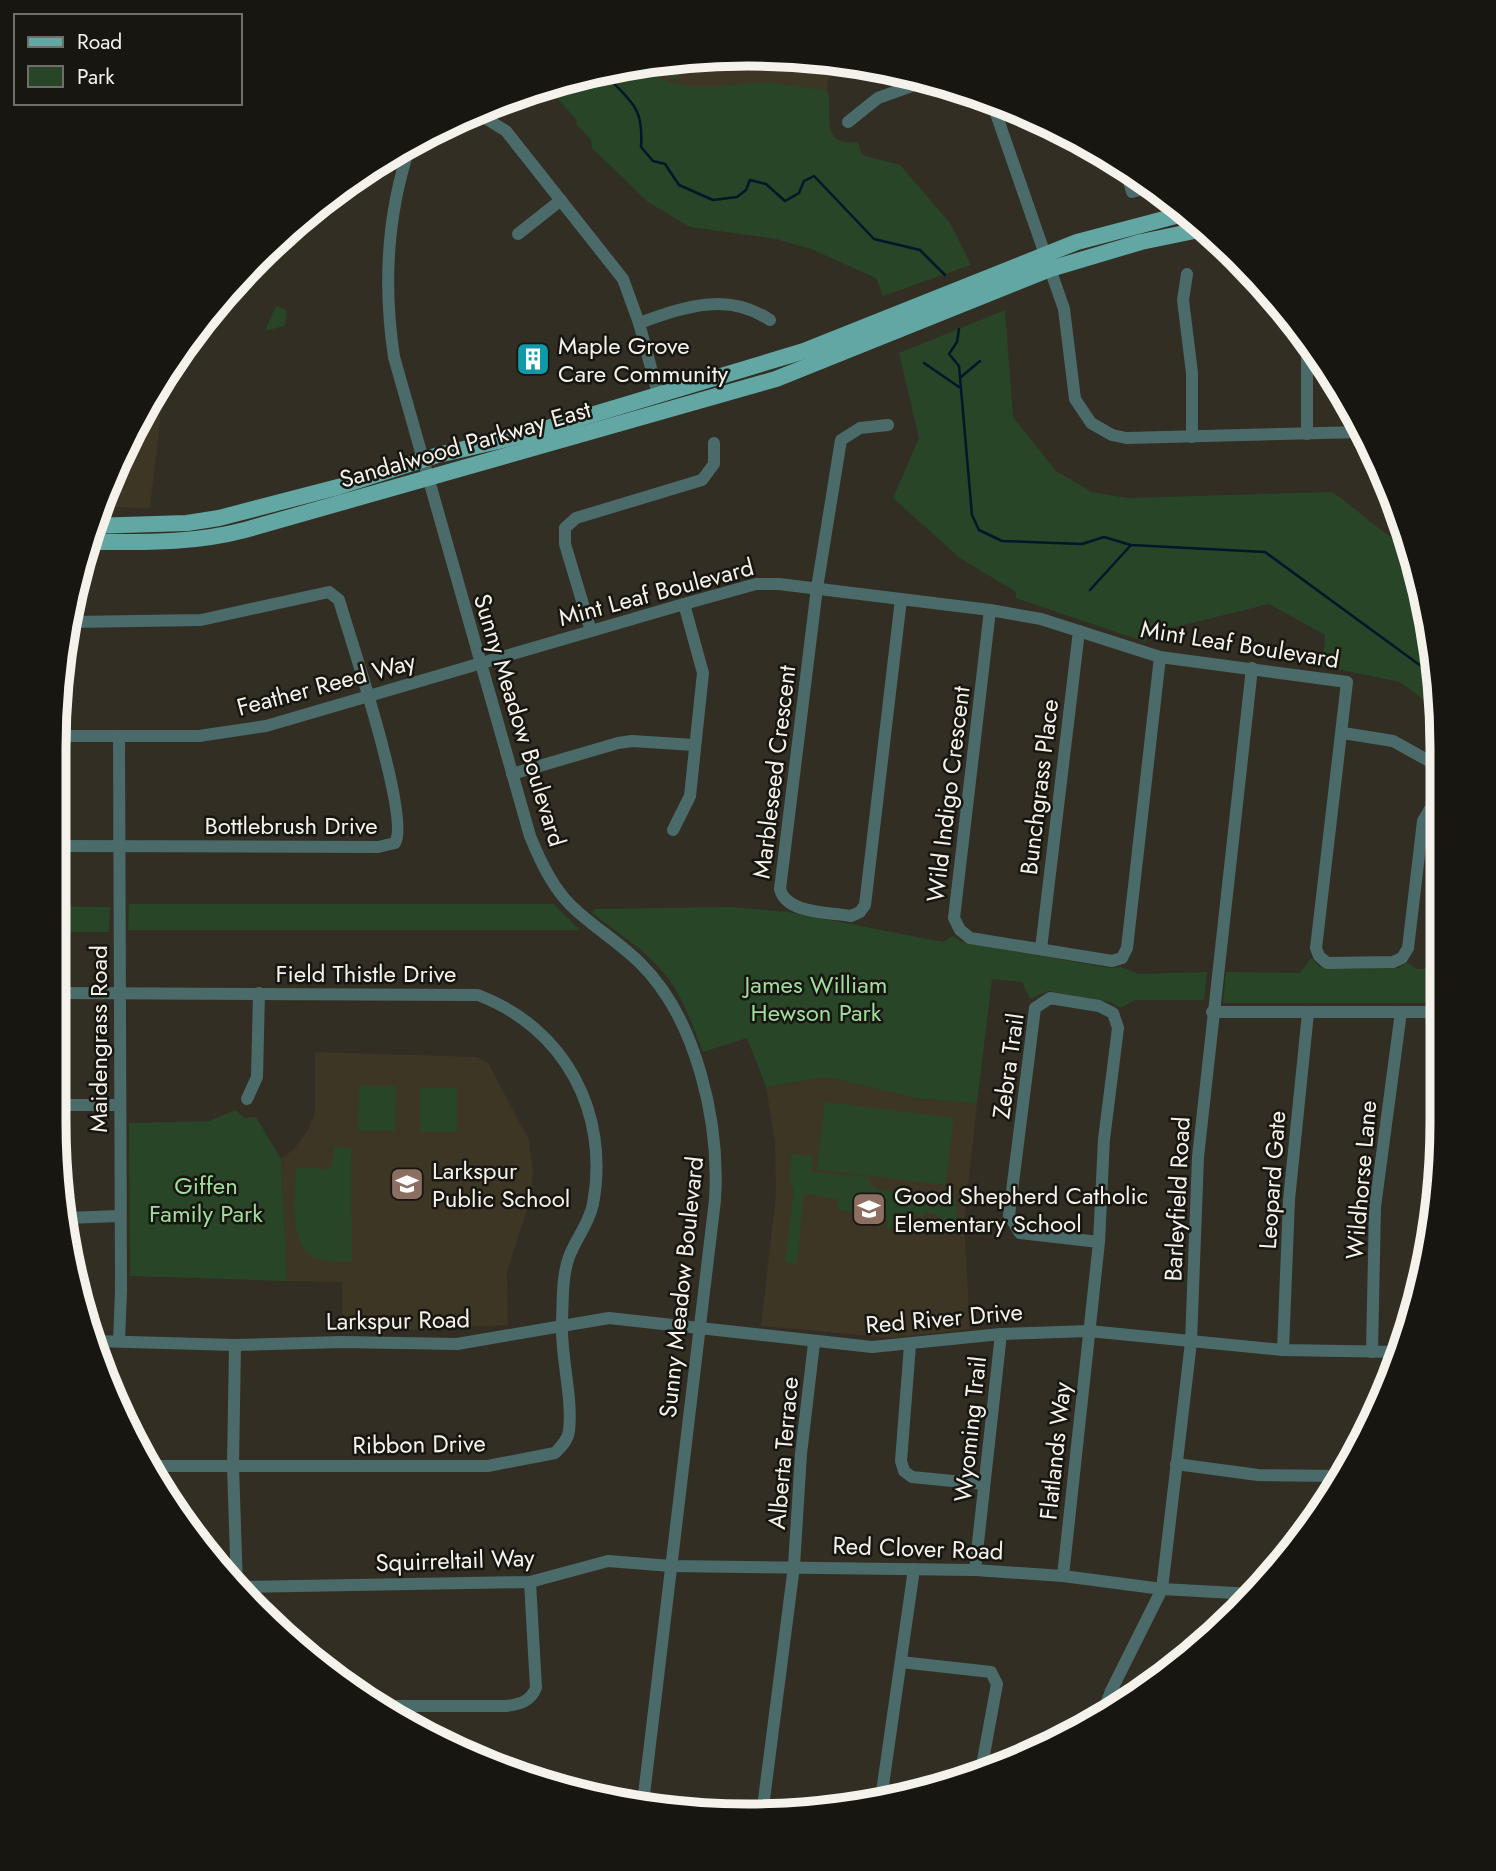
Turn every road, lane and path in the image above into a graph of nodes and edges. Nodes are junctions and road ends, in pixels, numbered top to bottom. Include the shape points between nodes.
1 (910, 87) edge
2 (996, 113) edge
3 (486, 119) edge
4 (848, 122) dead end
5 (407, 158) edge
6 (561, 200) junction
7 (1174, 216) edge
8 (1192, 232) edge
9 (519, 234) dead end
10 (1047, 262) junction
11 (1187, 274) dead end
12 (770, 320) dead end
13 (639, 323) junction
14 (1307, 358) edge
15 (658, 394) junction
16 (888, 425) dead end
17 (1351, 433) edge
18 (1307, 435) junction
19 (1192, 437) junction
20 (714, 443) dead end
21 (421, 460) junction
22 (427, 479) junction
23 (104, 525) edge
24 (99, 542) edge
25 (817, 588) junction
26 (901, 599) junction
27 (684, 604) junction
28 (990, 610) junction
29 (79, 622) edge
30 (591, 631) junction
31 (1079, 631) junction
32 (1160, 657) junction
33 (480, 663) junction
34 (1252, 668) junction
35 (368, 696) junction
36 (1343, 733) junction
37 (67, 736) edge
38 (119, 736) junction
39 (694, 745) junction
40 (1430, 761) edge
41 (512, 774) junction
42 (1430, 809) edge
43 (673, 830) dead end
44 (66, 846) edge
45 (119, 846) junction
46 (1041, 948) junction
47 (66, 993) edge
48 (119, 993) junction
49 (259, 993) junction
50 (1212, 1012) junction
51 (1401, 1012) junction
52 (1430, 1012) edge
53 (1308, 1013) junction
54 (247, 1098) dead end
55 (66, 1105) edge
56 (119, 1105) junction
57 (119, 1216) junction
58 (73, 1218) edge
59 (1099, 1242) junction
60 (561, 1324) junction
61 (700, 1328) junction
62 (1090, 1331) junction
63 (1001, 1334) junction
64 (103, 1341) edge
65 (119, 1341) junction
66 (1191, 1342) junction
67 (814, 1343) junction
68 (235, 1345) junction
69 (911, 1345) junction
70 (1283, 1350) junction
71 (1372, 1352) junction
72 (1389, 1352) edge
73 (1176, 1464) junction
74 (159, 1466) edge
75 (233, 1466) junction
76 (1331, 1476) edge
77 (984, 1484) junction
78 (671, 1566) junction
79 (794, 1566) junction
80 (914, 1569) junction
81 (975, 1570) junction
82 (237, 1573) edge
83 (1063, 1576) junction
84 (530, 1582) junction
85 (249, 1587) edge
86 (1162, 1589) junction
87 (1241, 1593) edge
88 (901, 1662) junction
89 (1111, 1691) junction
90 (1119, 1695) edge
91 (1107, 1702) edge
92 (395, 1706) edge
93 (983, 1762) edge
94 (882, 1791) edge
95 (644, 1796) edge
96 (763, 1804) edge

1 - 4 street via 878,98
2 - 10 street
3 - 6 street via 506,131
5 - 21 street, Sunny Meadow Boulevard via 392,222 388,312 400,385
6 - 9 street
6 - 13 street via 623,279
7 - 10 main road, Sandalwood Parkway East via 1077,242
8 - 10 main road, Sandalwood Parkway East
10 - 15 main road, Sandalwood Parkway East via 804,351
10 - 19 street via 1065,314 1072,389 1085,416 1105,432 1126,438
10 - 22 main road, Sandalwood Parkway East via 776,379
11 - 19 street via 1183,300 1192,373
12 - 13 street via 751,307 699,305
13 - 15 street
14 - 18 street
15 - 21 main road, Sandalwood Parkway East via 528,434
16 - 25 street, Marbleseed Crescent via 860,428 841,440
17 - 18 street
18 - 19 street
20 - 30 street via 714,464 702,480 576,518 565,528 565,544
21 - 22 street, Sunny Meadow Boulevard
21 - 23 main road, Sandalwood Parkway East via 219,518
22 - 24 main road, Sandalwood Parkway East via 204,540
22 - 33 street, Sunny Meadow Boulevard
25 - 26 street, Mint Leaf Boulevard
25 - 26 street, Marbleseed Crescent via 780,889 791,906 852,916 865,905
25 - 27 street, Mint Leaf Boulevard via 765,583
26 - 28 street, Mint Leaf Boulevard
27 - 30 street, Mint Leaf Boulevard
27 - 39 street via 703,673
28 - 31 street, Mint Leaf Boulevard
28 - 46 street, Wild Indigo Crescent via 954,918 970,937
29 - 35 street via 201,620 329,592 339,600
30 - 33 street, Mint Leaf Boulevard
31 - 32 street, Mint Leaf Boulevard
31 - 46 street, Bunchgrass Place
32 - 34 street, Mint Leaf Boulevard
32 - 46 street, Wild Indigo Crescent via 1128,948 1122,958 1112,961
33 - 35 street, Feather Reed Way
33 - 41 street, Sunny Meadow Boulevard
34 - 36 street, Mint Leaf Boulevard via 1348,682
34 - 50 street, Barleyfield Road
35 - 38 street, Feather Reed Way via 265,726 199,736
35 - 45 street, Bottlebrush Drive via 398,810 400,835 395,843 378,847
36 - 40 street via 1393,741
36 - 42 street, Mint Leaf Boulevard via 1316,948 1327,963 1402,958 1408,948 1423,821
37 - 38 street, Feather Reed Way
38 - 45 street, Maidengrass Road
39 - 41 street via 632,741
39 - 43 street via 690,796
41 - 61 street, Sunny Meadow Boulevard via 530,836 547,872 573,908 657,982 676,1013 702,1081 712,1118 716,1179
44 - 45 street
45 - 48 street, Maidengrass Road
47 - 48 street, Field Thistle Drive
48 - 49 street, Field Thistle Drive
48 - 56 street, Maidengrass Road
49 - 54 street via 257,1077
49 - 60 street, Field Thistle Drive via 478,995 498,1003 559,1051 578,1083 592,1122 597,1168 588,1221 565,1269
50 - 53 street
50 - 66 street, Barleyfield Road via 1198,1157
51 - 52 street
51 - 53 street
51 - 71 street, Wildhorse Lane via 1375,1207
53 - 70 street, Leopard Gate via 1289,1200
55 - 56 street
56 - 57 street, Maidengrass Road
57 - 58 street
57 - 65 street, Maidengrass Road
59 - 59 street, Zebra Trail via 1104,1139 1118,1028 1113,1013 1099,1006 1050,998 1035,1008 1009,1216 1020,1233
59 - 62 street, Zebra Trail
60 - 61 street, Larkspur Road via 609,1318
60 - 68 street, Larkspur Road via 457,1343
60 - 75 street, Ribbon Drive via 569,1432 555,1453 488,1466
61 - 67 street, Red River Drive
61 - 78 street, Sunny Meadow Boulevard
62 - 63 street, Red River Drive
62 - 66 street, Red River Drive
62 - 83 street, Flatlands Way
63 - 69 street, Red River Drive
63 - 77 street, Wyoming Trail
64 - 65 street, Larkspur Road
65 - 68 street, Larkspur Road
66 - 70 street, Red River Drive
66 - 73 street, Barleyfield Road
67 - 69 street, Red River Drive via 872,1348
67 - 79 street, Alberta Terrace
68 - 75 street
69 - 77 street via 901,1461 904,1471 912,1477
70 - 71 street, Red River Drive
71 - 72 street, Red River Drive
73 - 76 street via 1258,1475
73 - 86 street, Barleyfield Road
74 - 75 street, Ribbon Drive
75 - 82 street
77 - 81 street, Wyoming Trail
78 - 79 street, Red Clover Road
78 - 84 street, Squirreltail Way via 608,1561
78 - 95 street, Sunny Meadow Boulevard
79 - 80 street, Red Clover Road
79 - 96 street, Alberta Terrace
80 - 81 street, Red Clover Road
80 - 88 street
81 - 83 street, Red Clover Road
83 - 86 street, Red Clover Road
84 - 85 street, Squirreltail Way
84 - 92 street via 533,1696 506,1706
86 - 87 street, Red Clover Road
86 - 89 street, Barleyfield Road
88 - 93 street via 990,1672 997,1684
88 - 94 street
89 - 90 street
89 - 91 street, Barleyfield Road

